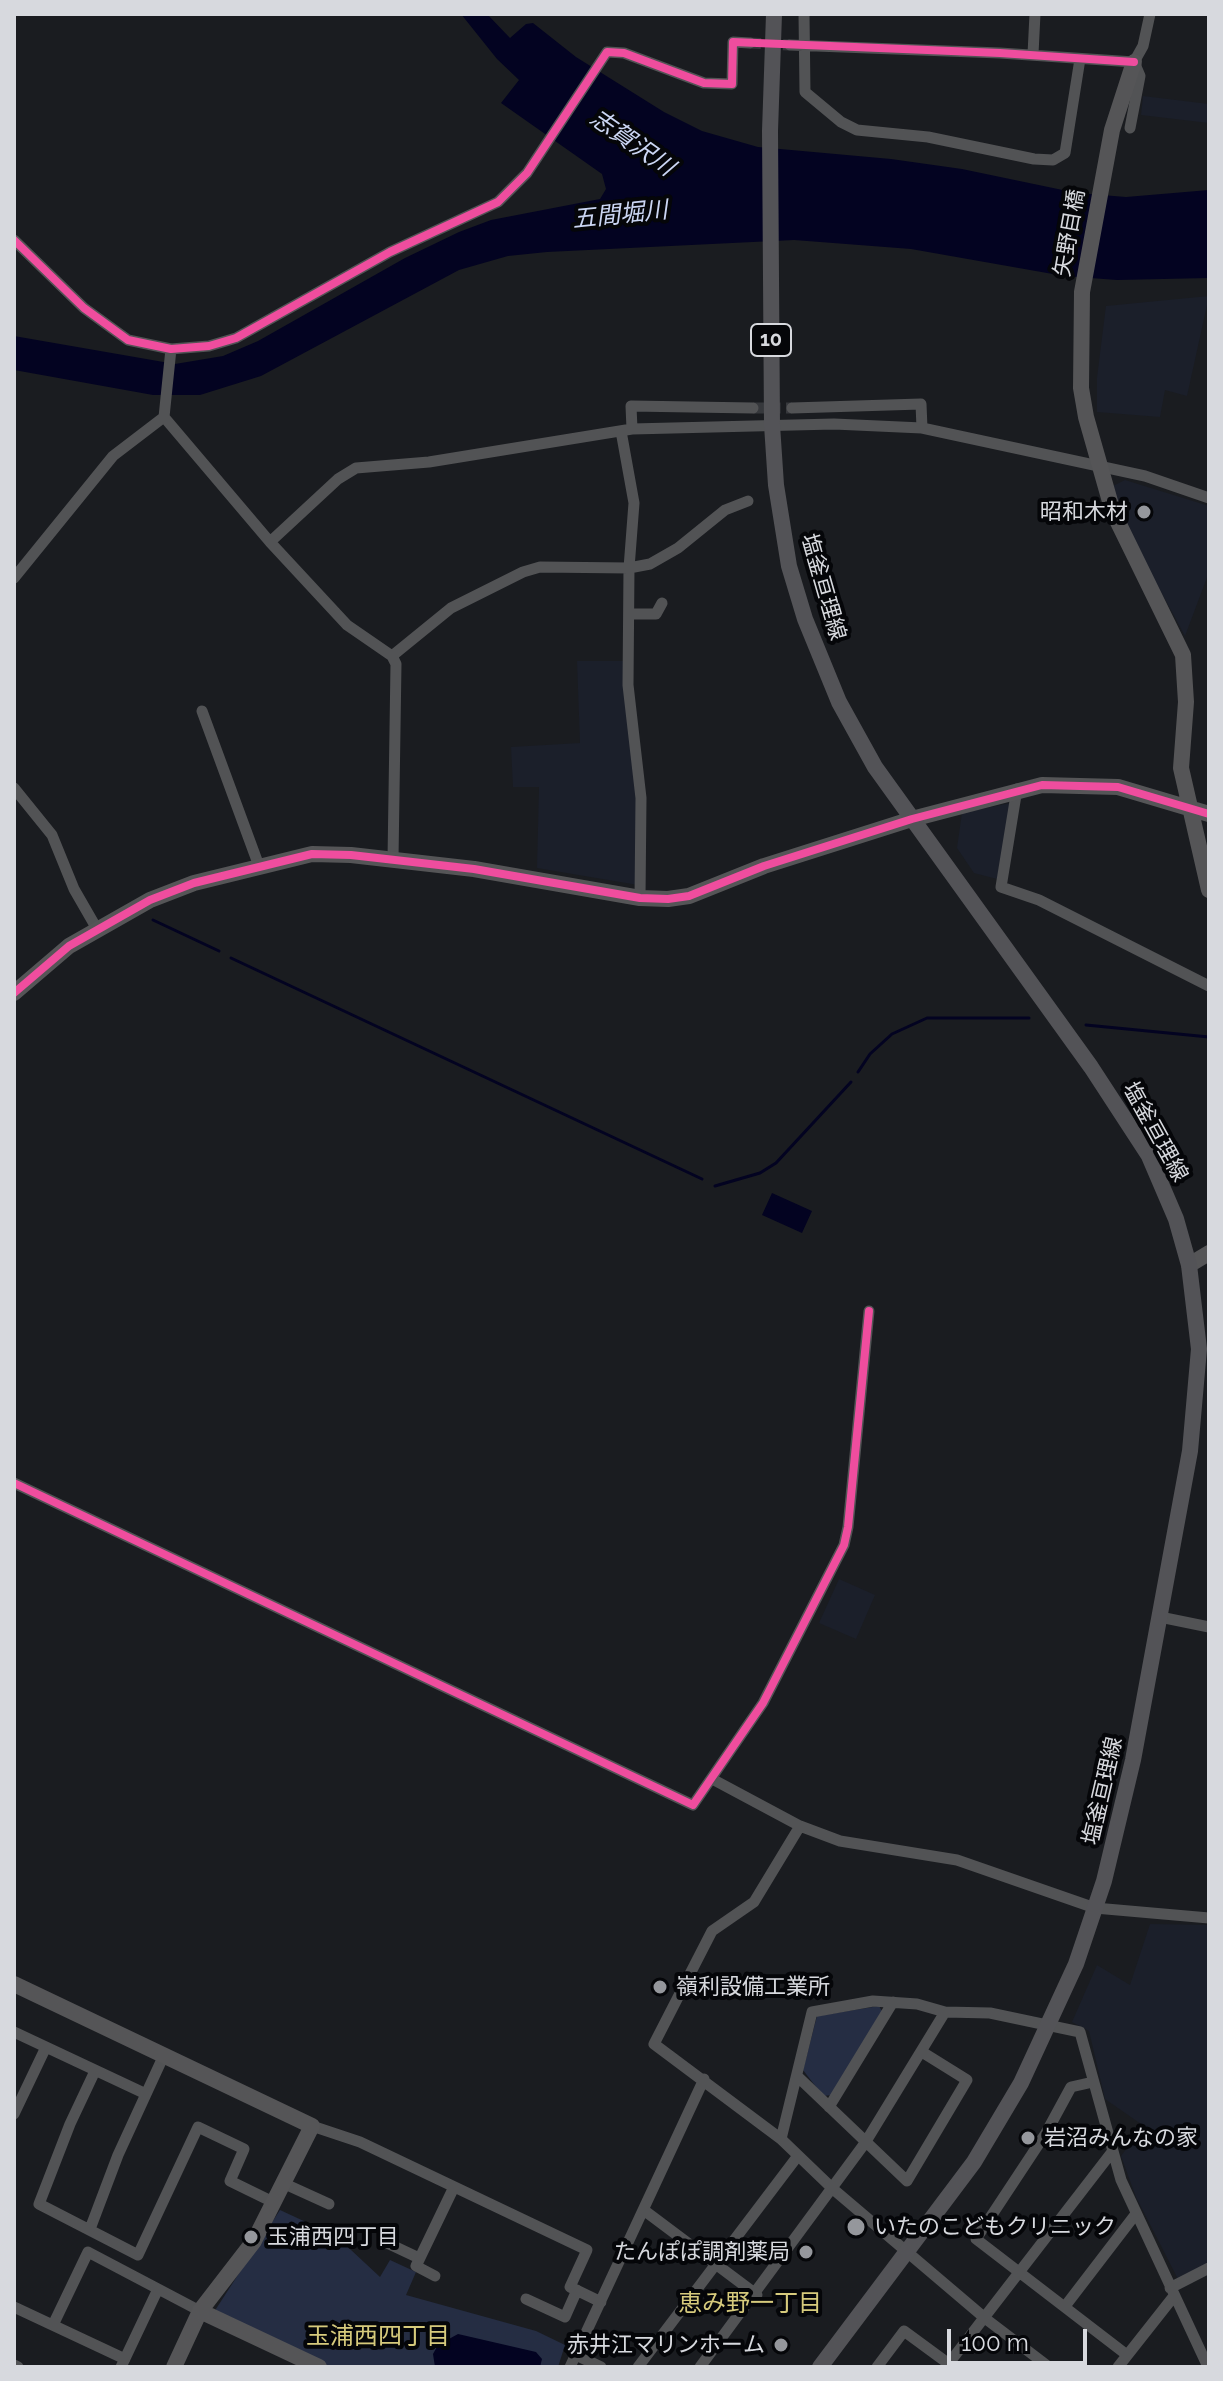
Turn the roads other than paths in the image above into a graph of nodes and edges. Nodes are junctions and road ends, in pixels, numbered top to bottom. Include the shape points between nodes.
1 (774, 14) edge
2 (804, 14) edge
3 (1035, 14) edge
4 (1150, 14) edge
5 (750, 43) dead end
6 (790, 45) tunnel mouth
7 (805, 46) junction
8 (1033, 54) junction
9 (1080, 59) junction
10 (1134, 62) junction
11 (1130, 128) dead end
12 (14, 240) edge
13 (171, 349) junction
14 (753, 408) tunnel mouth
15 (792, 408) tunnel mouth
16 (164, 417) junction
17 (772, 425) junction
18 (922, 428) junction
19 (626, 430) junction
20 (1099, 468) junction
21 (1209, 498) edge
22 (748, 501) dead end
23 (270, 542) junction
24 (629, 568) junction
25 (14, 578) edge
26 (662, 603) dead end
27 (629, 614) junction
28 (392, 656) junction
29 (202, 711) dead end
30 (14, 788) edge
31 (1017, 789) junction
32 (1187, 806) junction
33 (1209, 814) edge
34 (912, 819) junction
35 (393, 859) junction
36 (259, 866) junction
37 (1209, 890) edge
38 (640, 898) junction
39 (97, 929) junction
40 (1209, 986) edge
41 (14, 993) edge
42 (1209, 1253) edge
43 (1189, 1265) junction
44 (869, 1311) dead end
45 (1204, 1376) edge
46 (14, 1483) edge
47 (1160, 1617) junction
48 (1209, 1627) edge
49 (714, 1780) junction
50 (800, 1826) junction
51 (1095, 1908) junction
52 (1209, 1918) edge
53 (14, 1984) edge
54 (893, 2002) junction
55 (945, 2012) junction
56 (1051, 2024) junction
57 (14, 2032) edge
58 (46, 2047) junction
59 (922, 2052) junction
60 (164, 2055) junction
61 (95, 2071) junction
62 (797, 2076) junction
63 (704, 2079) junction
64 (1093, 2082) junction
65 (146, 2094) junction
66 (829, 2107) junction
67 (14, 2114) edge
68 (312, 2126) junction
69 (781, 2139) junction
70 (865, 2143) junction
71 (1112, 2152) junction
72 (797, 2157) junction
73 (285, 2184) junction
74 (454, 2187) junction
75 (833, 2189) junction
76 (275, 2203) junction
77 (329, 2204) dead end
78 (645, 2211) junction
79 (1135, 2215) junction
80 (90, 2229) junction
81 (385, 2242) dead end
82 (908, 2253) junction
83 (419, 2258) junction
84 (716, 2261) junction
85 (1209, 2268) edge
86 (1021, 2271) junction
87 (435, 2276) dead end
88 (158, 2289) junction
89 (577, 2290) junction
90 (1172, 2292) junction
91 (757, 2295) junction
92 (526, 2299) dead end
93 (601, 2302) junction
94 (1066, 2305) junction
95 (14, 2307) edge
96 (200, 2311) junction
97 (986, 2319) junction
98 (53, 2325) junction
99 (574, 2354) junction
100 (1127, 2355) junction
101 (123, 2363) edge
102 (1203, 2364) edge
103 (949, 2366) edge
104 (174, 2367) edge
105 (319, 2367) edge
106 (570, 2367) edge
107 (601, 2367) edge
108 (638, 2367) edge
109 (700, 2367) edge
110 (820, 2367) edge
111 (877, 2367) edge
112 (1049, 2367) edge
113 (1118, 2367) edge

1 - 17 main road, 塩釜亘理線 / 10
2 - 7 street
3 - 8 street
4 - 10 street
5 - 13 street via 733,42 732,84 676,76 613,50 601,60 517,187 498,202 390,252 236,338
6 - 7 street
7 - 8 street
7 - 9 street via 805,92 857,130 1053,160 1065,153
8 - 9 street
9 - 10 street
10 - 11 street via 1140,76
10 - 20 street, 矢野目橋 via 1118,108 1082,292 1081,388
12 - 13 street via 84,308 128,340
13 - 16 street
14 - 19 street via 631,406
15 - 18 street via 921,404
16 - 23 street
16 - 25 street via 113,456
17 - 18 street
17 - 19 street
17 - 34 main road, 塩釜亘理線 / 10 via 789,566 805,619 851,724
18 - 20 street
19 - 23 street via 429,462 356,468
19 - 24 street via 634,503
20 - 21 street via 1145,476
20 - 32 street, 矢野目橋 via 1113,512 1183,655 1181,768
22 - 24 street via 725,510 650,564
23 - 28 street via 347,625
24 - 27 street
24 - 28 street via 540,567 523,572 451,608
26 - 27 street via 656,614
27 - 38 street via 628,685 641,798
28 - 35 street via 398,697
29 - 36 street
30 - 39 street via 52,835
31 - 32 street via 1091,784
31 - 34 street
31 - 40 street via 1001,887 1039,900
32 - 33 street
32 - 37 street, 矢野目橋
34 - 38 street via 689,896
34 - 43 main road, 塩釜亘理線 / 10 via 1136,1134 1161,1181
35 - 36 street via 312,854
35 - 38 street
36 - 39 street via 168,892
39 - 41 street via 52,958
42 - 43 street
43 - 45 main road, 塩釜亘理線 / 10
44 - 49 street via 844,1545 763,1703
45 - 47 main road, 塩釜亘理線 / 10
46 - 49 street via 693,1805
47 - 48 street
47 - 51 main road, 塩釜亘理線 / 10 via 1133,1760
49 - 50 street
50 - 51 street via 865,1847 957,1860
50 - 63 street via 754,1902 712,1931 654,2044
51 - 52 street
51 - 56 main road, 塩釜亘理線 / 10
53 - 60 street
54 - 55 street
54 - 62 street via 812,2012
54 - 66 street
55 - 56 street via 990,2013
55 - 59 street
56 - 64 street via 1080,2032
56 - 82 main road, 塩釜亘理線 / 10 via 974,2162
57 - 58 street
58 - 61 street
58 - 67 street
59 - 70 street
59 - 70 street via 967,2080 907,2181
60 - 65 street
60 - 68 street
61 - 65 street
61 - 80 street via 39,2204
62 - 66 street
62 - 69 street
63 - 69 street
63 - 78 street
64 - 71 street
64 - 86 street via 1071,2087 976,2239
65 - 80 street
66 - 70 street
68 - 73 street
68 - 74 street via 360,2142
69 - 72 street
70 - 75 street
71 - 79 street
71 - 86 street
72 - 75 street
72 - 84 street
73 - 76 street
73 - 77 street
74 - 83 street
74 - 89 street via 587,2250 570,2287
75 - 82 street
75 - 91 street
76 - 80 street via 230,2181 244,2149 198,2127 138,2255
76 - 96 street via 254,2241
78 - 84 street
78 - 93 street
79 - 90 street
79 - 94 street
81 - 83 street
82 - 97 street
82 - 110 main road, 塩釜亘理線 / 10
83 - 87 street via 416,2266
84 - 91 street
84 - 108 street
85 - 90 street
86 - 94 street
86 - 97 street
88 - 96 street
88 - 98 street via 88,2252
88 - 101 street
89 - 92 street via 565,2317
89 - 93 street
90 - 100 street
90 - 102 street
91 - 109 street
93 - 99 street
94 - 100 street
95 - 98 street
96 - 104 street
96 - 105 street
97 - 103 street
97 - 112 street
98 - 101 street
99 - 106 street
99 - 107 street
100 - 113 street
103 - 111 street via 904,2331

